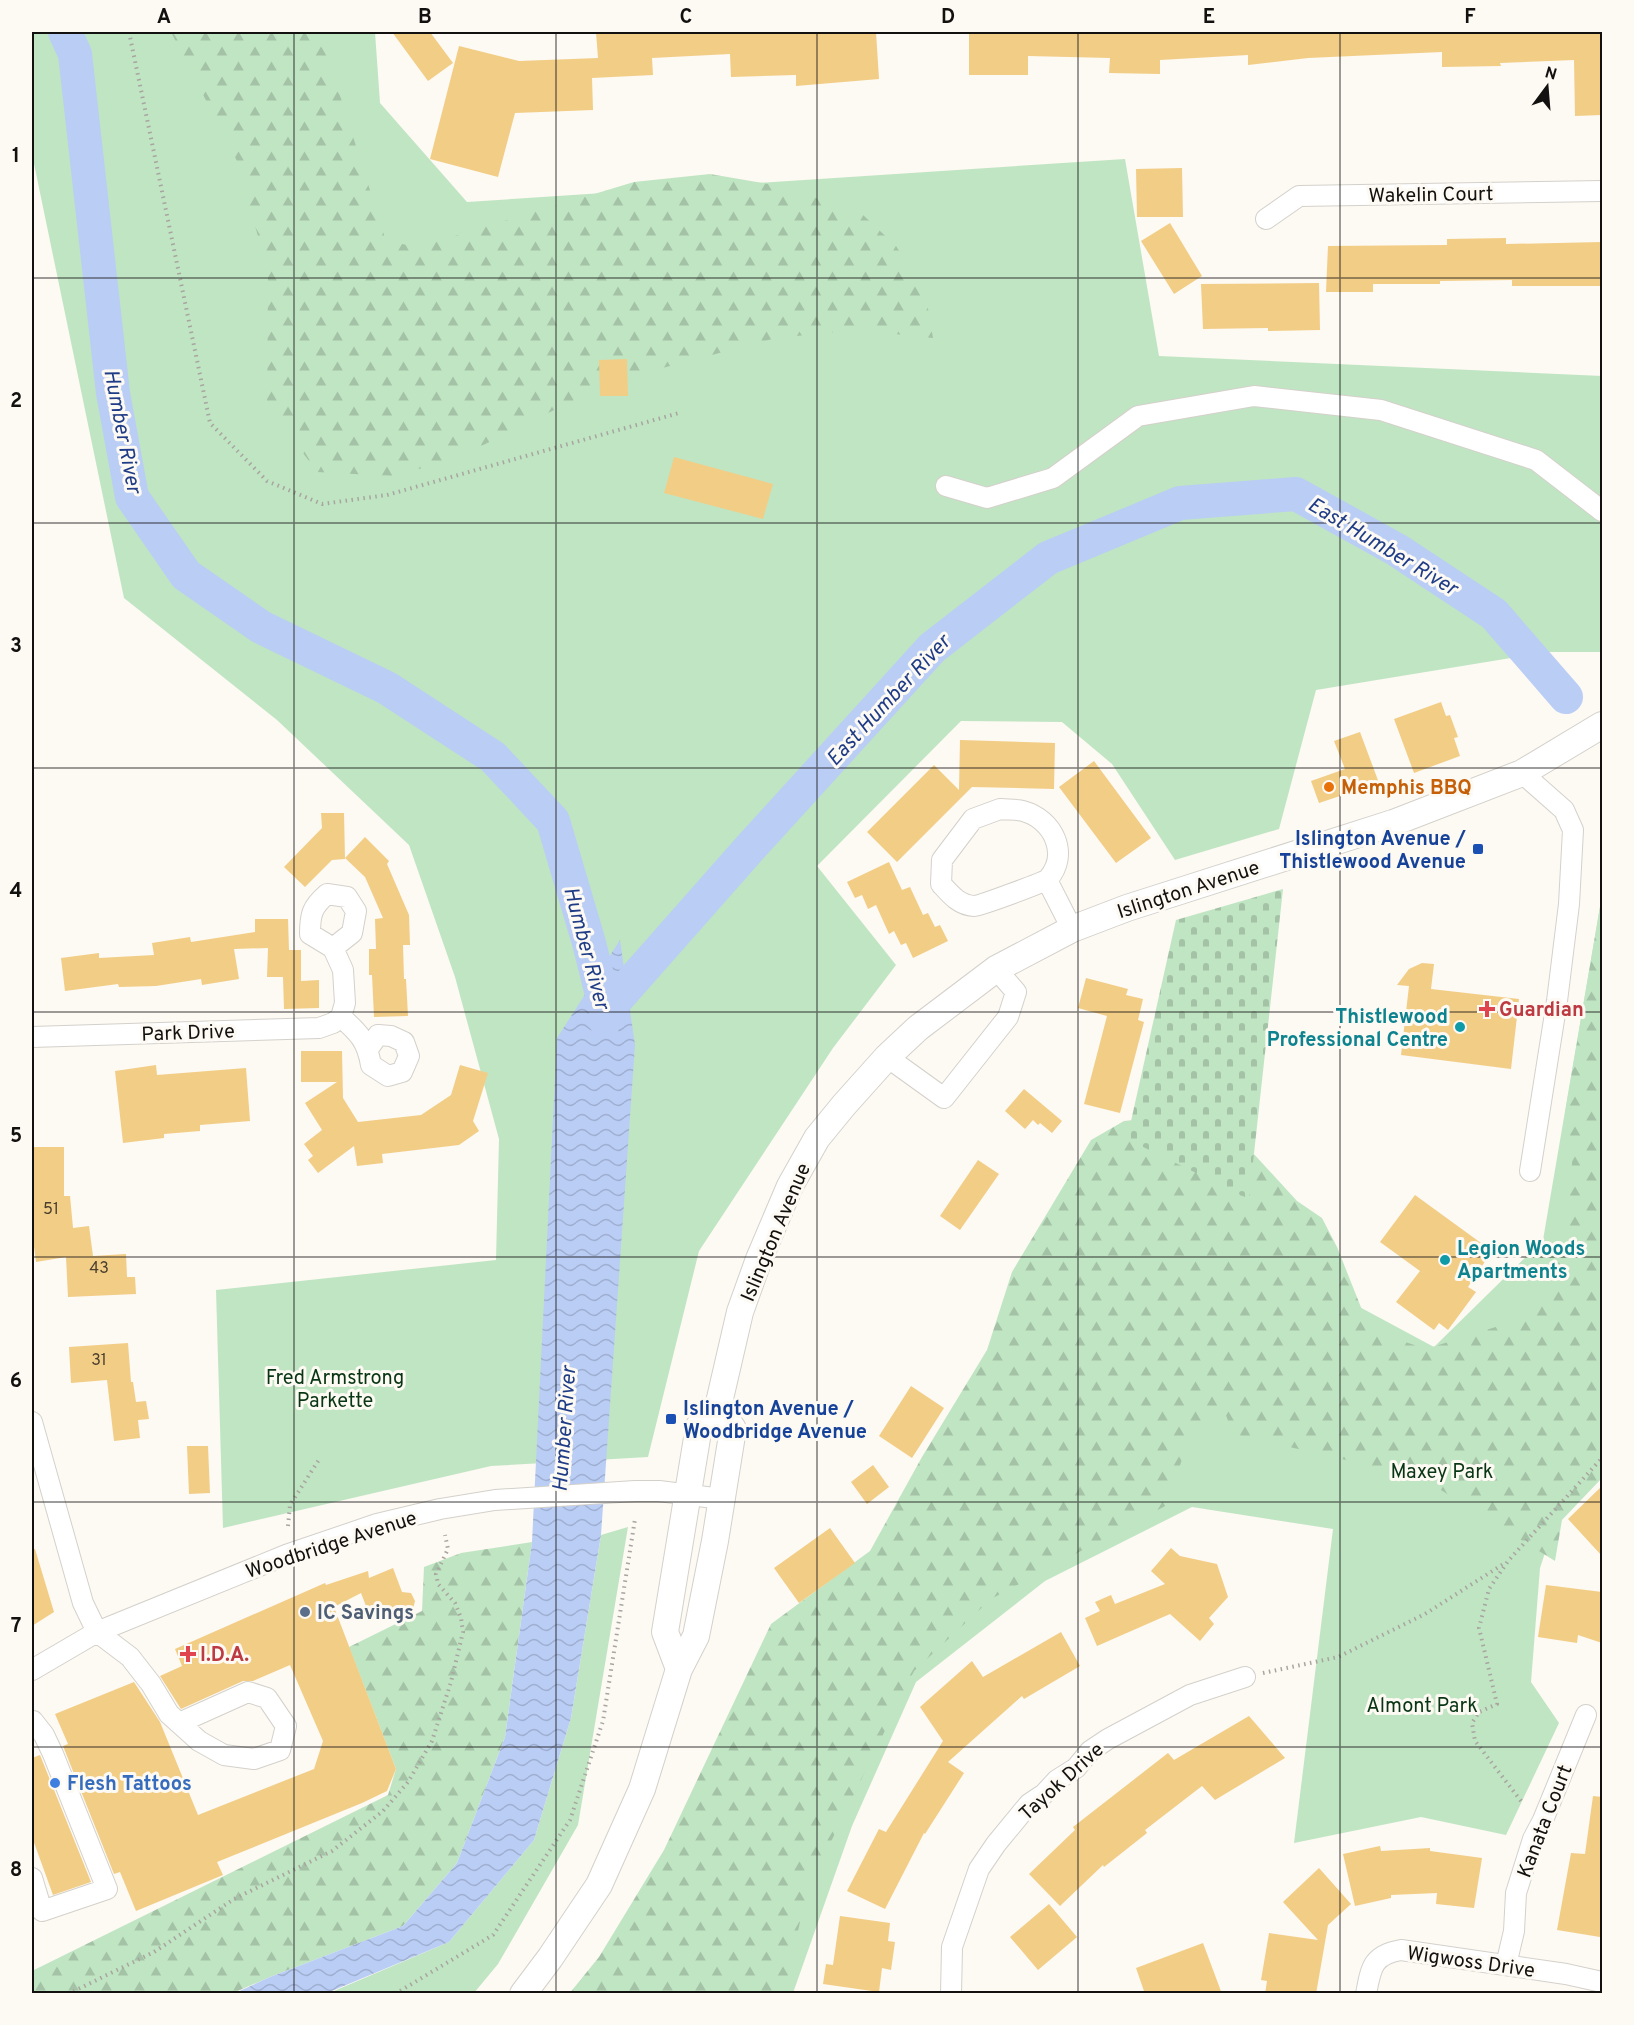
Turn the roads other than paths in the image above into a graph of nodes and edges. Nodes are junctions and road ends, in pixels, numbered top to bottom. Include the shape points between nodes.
1 (1602, 191) edge
2 (1266, 219) dead end
3 (946, 486) dead end
4 (1602, 511) edge
5 (1602, 725) edge
6 (1522, 773) junction
7 (1047, 880) junction
8 (1072, 929) junction
9 (333, 948) dead end
10 (996, 969) junction
11 (341, 1017) junction
12 (32, 1037) edge
13 (368, 1049) dead end
14 (887, 1057) junction
15 (1530, 1171) dead end
16 (718, 1407) junction
17 (32, 1422) edge
18 (687, 1495) junction
19 (722, 1499) junction
20 (97, 1632) junction
21 (679, 1669) junction
22 (32, 1670) edge
23 (1245, 1677) road end
24 (1586, 1715) dead end
25 (32, 1721) edge
26 (179, 1723) junction
27 (32, 1878) edge
28 (1506, 1965) junction
29 (1602, 1982) edge
30 (523, 1994) edge
31 (951, 1994) edge
32 (1366, 1994) edge

1 - 2 street, Wakelin Court via 1299,196
3 - 4 street via 987,498 1053,478 1138,416 1254,396 1381,410 1536,460
5 - 6 main road, Islington Avenue
6 - 8 main road, Islington Avenue via 1393,823
6 - 15 street via 1564,810 1573,831 1557,1001
7 - 7 street via 1058,863 1058,842 1046,824 1023,811 1000,809 973,819 942,860 941,884 954,900 976,906
7 - 8 street
8 - 10 main road, Islington Avenue
9 - 11 street via 343,970 345,1003
10 - 14 main road, Islington Avenue via 918,1028
10 - 14 street via 1016,992 1008,1017 944,1098
11 - 12 street, Park Drive via 320,1028
11 - 13 street via 359,1033
14 - 16 main road, Islington Avenue via 817,1138 790,1186 740,1312
16 - 18 main road, Islington Avenue via 699,1426
16 - 19 main road via 733,1429
17 - 20 street via 83,1603
18 - 19 street, Woodbridge Avenue
18 - 20 street, Woodbridge Avenue via 635,1491 495,1500 440,1509 377,1524 286,1555
18 - 21 main road, Islington Avenue via 665,1632
19 - 21 main road via 696,1636
20 - 22 street, Woodbridge Avenue
20 - 26 street via 130,1657
21 - 30 main road via 642,1789 599,1885
23 - 31 street, Tayok Drive via 1190,1695 1108,1739 1029,1804 979,1869 952,1947
24 - 28 street, Kanata Court via 1533,1839 1516,1893 1514,1931
25 - 27 street via 53,1754 107,1890 42,1911
26 - 26 street via 199,1741 224,1755 254,1759 280,1750 286,1726 267,1698 248,1692
28 - 29 street, Wigwoss Drive
28 - 32 street, Wigwoss Drive via 1430,1953 1388,1952 1377,1958

